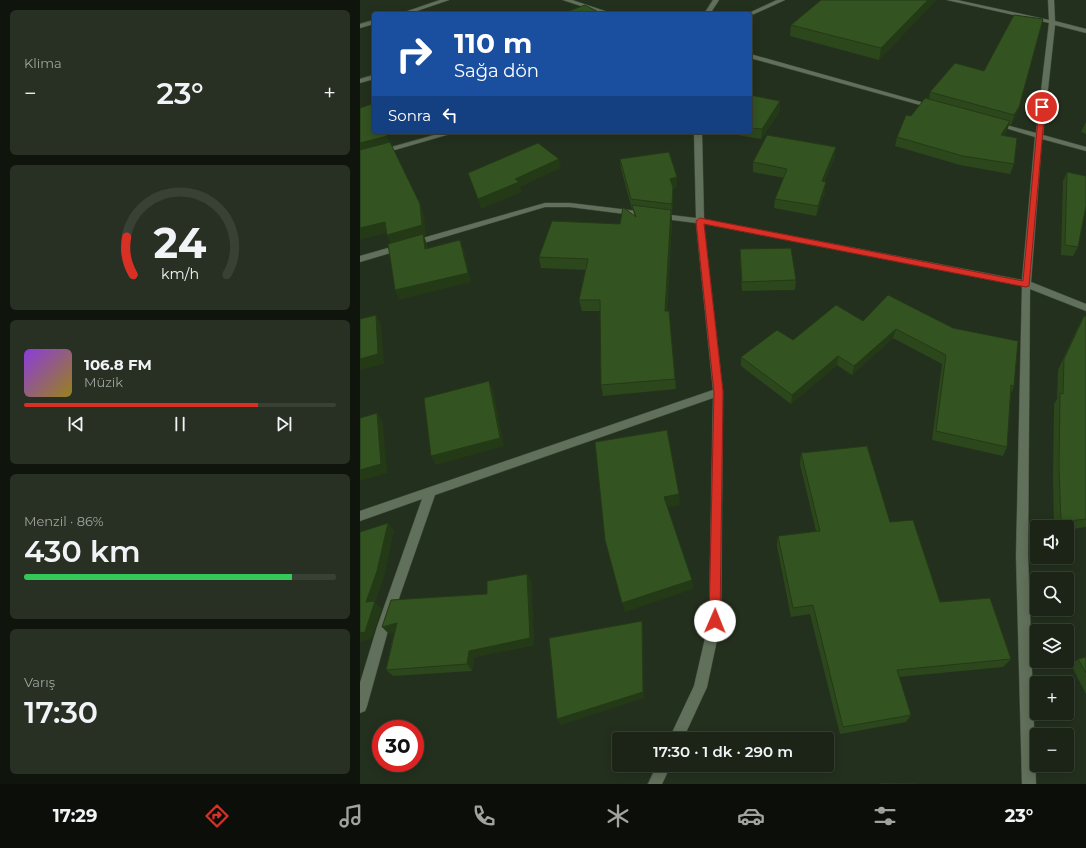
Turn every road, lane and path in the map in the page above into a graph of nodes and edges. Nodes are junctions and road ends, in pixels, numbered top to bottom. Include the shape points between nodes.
1 (446, 0) edge
2 (566, 0) edge
3 (716, 0) edge
4 (782, 0) edge
5 (950, 0) edge
6 (1051, 0) edge
7 (589, 7) junction
8 (408, 12) edge
9 (574, 12) edge
10 (605, 12) edge
11 (708, 12) edge
12 (752, 13) edge
13 (1052, 21) junction
14 (372, 23) edge
15 (360, 26) edge
16 (1086, 32) edge
17 (752, 57) edge
18 (372, 78) edge
19 (360, 81) edge
20 (940, 108) edge
21 (985, 121) edge
22 (446, 134) edge
23 (698, 134) edge
24 (1039, 136) junction
25 (1086, 149) edge
26 (360, 158) edge
27 (700, 221) junction
28 (360, 259) edge
29 (1026, 284) junction
30 (1086, 308) edge
31 (718, 392) junction
32 (431, 491) junction
33 (360, 516) edge
34 (360, 706) edge
35 (679, 732) edge
36 (661, 772) edge
37 (655, 784) edge
38 (1029, 784) edge

1 - 8 street
2 - 7 street
3 - 11 street
4 - 12 street
5 - 13 street
6 - 13 street
7 - 9 street
7 - 10 street
13 - 16 street
13 - 24 street
14 - 15 street
17 - 20 street
18 - 19 street
21 - 24 street
22 - 26 street
23 - 27 street
24 - 25 street
24 - 29 street
27 - 28 street via 570,205 545,205
27 - 29 street
27 - 31 street
29 - 30 street
29 - 38 street via 1022,556
31 - 32 street
31 - 35 street via 715,621 700,687
32 - 33 street
32 - 34 street via 383,627
36 - 37 street

